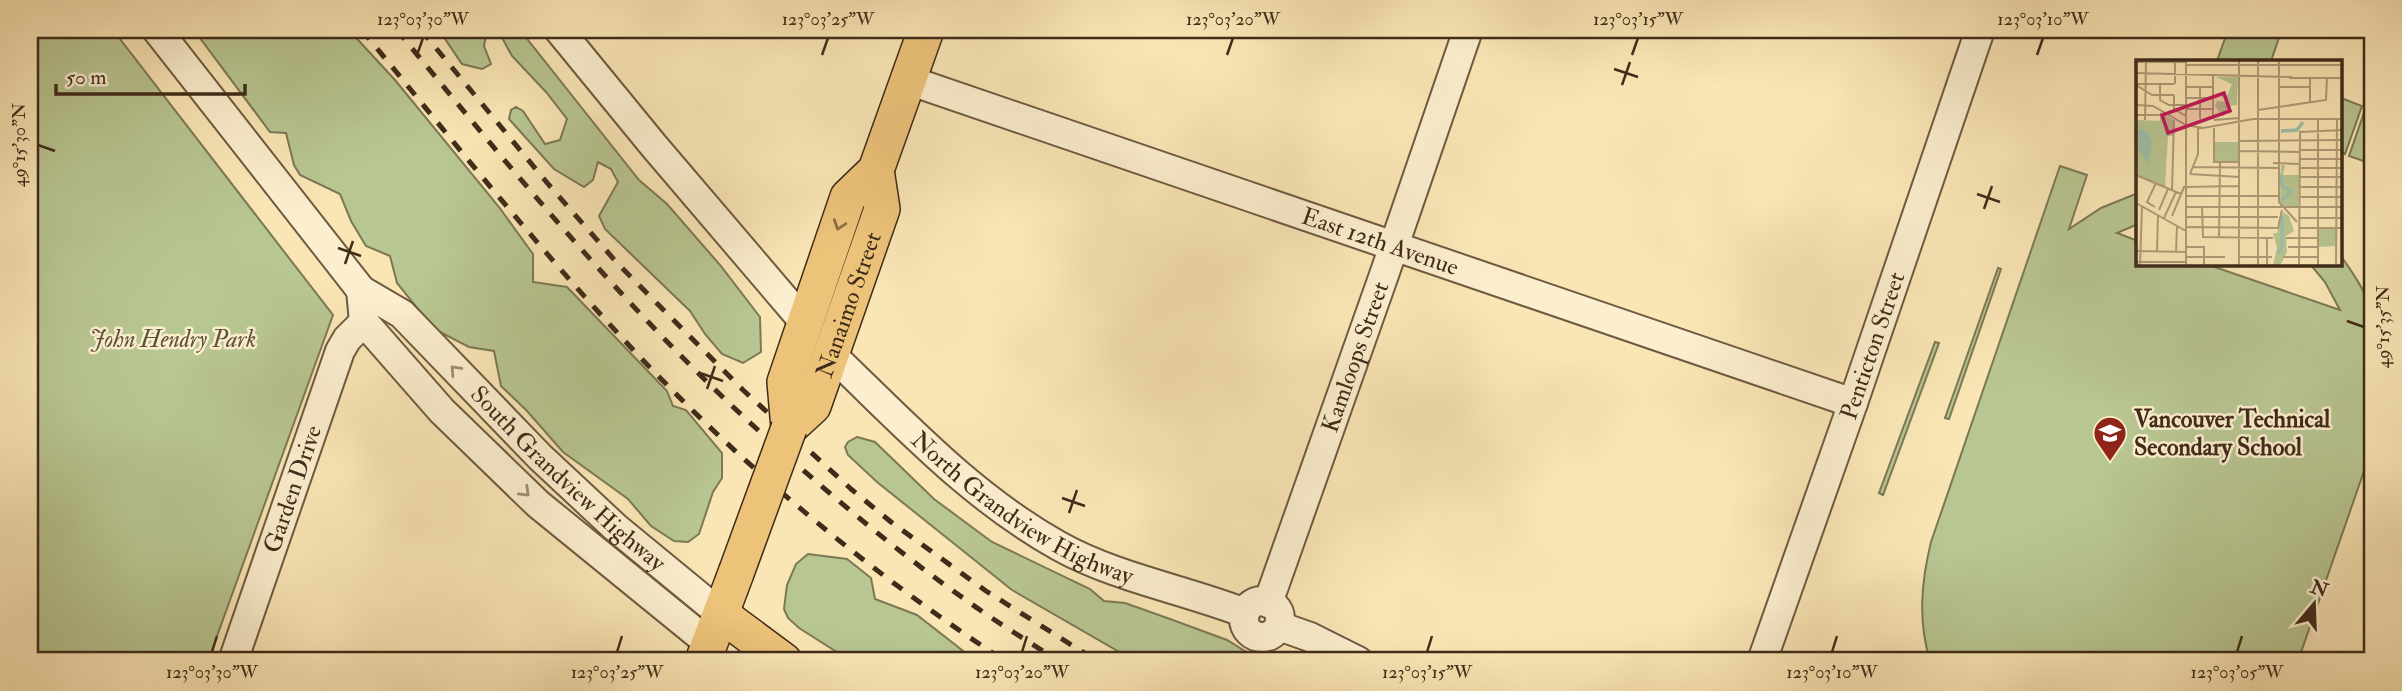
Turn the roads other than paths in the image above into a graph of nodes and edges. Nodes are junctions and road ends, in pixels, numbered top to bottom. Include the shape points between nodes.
1 (157, 30) edge
2 (559, 30) edge
3 (926, 30) edge
4 (1468, 30) edge
5 (1979, 30) edge
6 (908, 80) junction
7 (876, 170) junction
8 (1394, 246) junction
9 (361, 290) junction
10 (364, 322) junction
11 (806, 323) junction
12 (831, 354) junction
13 (1853, 403) junction
14 (801, 417) junction
15 (1264, 614) junction
16 (716, 645) edge
17 (233, 661) edge
18 (784, 661) edge
19 (1358, 661) edge
20 (1762, 661) edge

1 - 9 street, South Grandview Highway
2 - 11 street
3 - 6 main road, Nanaimo Street
4 - 8 street, Kamloops Street
5 - 13 street, Penticton Street
6 - 7 main road, Nanaimo Street
6 - 8 street, East 12th Avenue
7 -> 11 main road, Nanaimo Street via 848,197
7 - 12 main road, Nanaimo Street via 882,209
8 - 13 street, East 12th Avenue
8 - 15 street, Kamloops Street
9 - 10 street
16 -> 9 street, South Grandview Highway via 615,527 540,457 402,314
10 -> 16 street, South Grandview Highway via 442,411 538,504
10 - 17 street, Garden Drive via 340,351
11 - 14 main road, Nanaimo Street via 785,382
12 - 14 main road, Nanaimo Street
12 - 15 street, North Grandview Highway via 950,469 1008,515 1061,548 1122,572
13 - 20 street, Penticton Street
14 - 16 main road, Nanaimo Street, bridge via 736,573
15 - 19 street, North Grandview Highway
16 - 18 main road, South Grandview Highway

